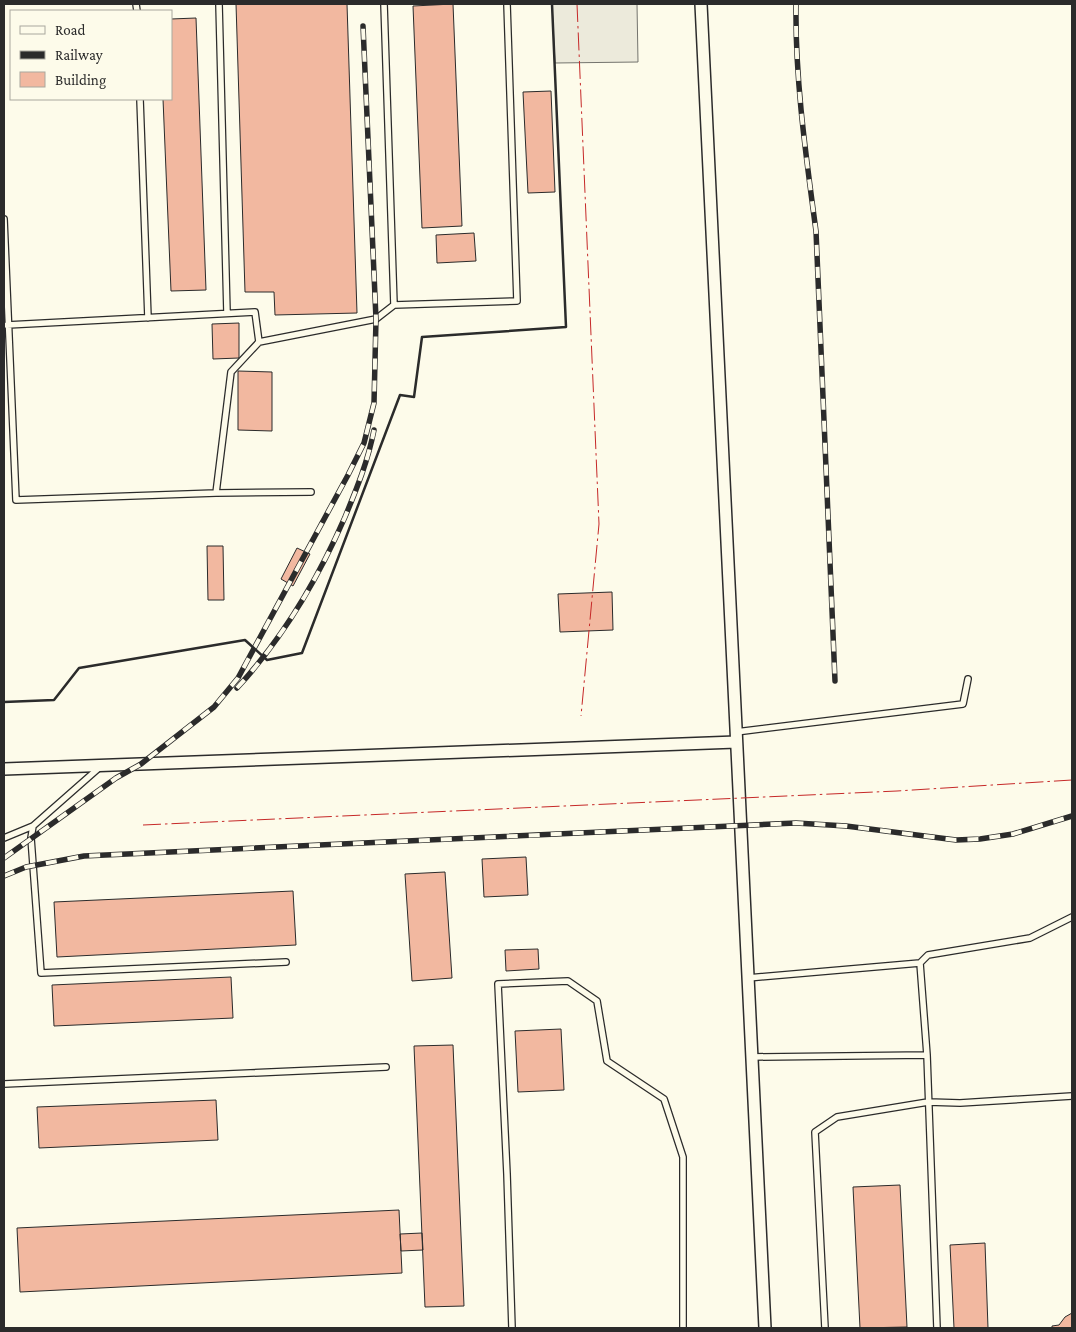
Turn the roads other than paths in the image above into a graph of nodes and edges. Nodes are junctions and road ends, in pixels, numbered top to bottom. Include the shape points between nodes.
1 (219, 4) edge
2 (384, 4) edge
3 (507, 4) edge
4 (701, 4) edge
5 (140, 100) edge
6 (4, 219) edge
7 (394, 305) junction
8 (227, 313) junction
9 (148, 318) junction
10 (7, 325) junction
11 (259, 342) junction
12 (312, 492) dead end
13 (216, 493) junction
14 (968, 679) dead end
15 (736, 737) junction
16 (101, 765) junction
17 (4, 769) edge
18 (32, 826) junction
19 (4, 838) edge
20 (1072, 917) edge
21 (286, 962) dead end
22 (920, 963) junction
23 (748, 978) junction
24 (927, 1055) junction
25 (752, 1057) junction
26 (386, 1067) dead end
27 (4, 1084) edge
28 (1072, 1096) edge
29 (928, 1102) junction
30 (512, 1328) edge
31 (683, 1328) edge
32 (766, 1328) edge
33 (825, 1328) edge
34 (937, 1328) edge

1 - 8 lane
2 - 7 lane
3 - 7 lane via 518,300
4 - 15 street
5 - 9 lane
6 - 10 lane
7 - 11 lane via 376,319
8 - 9 lane
8 - 11 lane via 255,312
9 - 10 lane
10 - 13 lane via 16,500
11 - 13 lane via 231,372
12 - 13 lane
14 - 15 lane via 963,704
15 - 16 street
15 - 23 street
16 - 17 street
16 - 18 lane
18 - 19 lane
18 - 21 lane via 41,973
20 - 22 lane via 1030,938 928,956
22 - 23 lane
22 - 24 lane
23 - 25 street
24 - 25 lane
24 - 29 lane
25 - 32 street
26 - 27 lane
28 - 29 lane via 960,1104
29 - 33 lane via 837,1117 815,1132
29 - 34 lane
30 - 31 lane via 498,984 568,982 597,1001 607,1061 664,1099 683,1157

